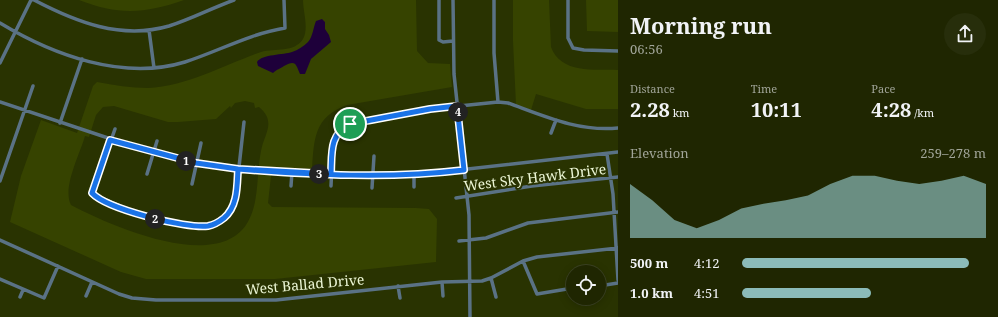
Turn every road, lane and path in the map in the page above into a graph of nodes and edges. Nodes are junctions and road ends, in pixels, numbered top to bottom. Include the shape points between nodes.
1 (31, 0) edge
2 (34, 0) edge
3 (234, 0) edge
4 (284, 0) edge
5 (438, 0) edge
6 (453, 0) edge
7 (494, 0) edge
8 (568, 0) edge
9 (0, 23) edge
10 (149, 30) junction
11 (14, 31) junction
12 (453, 41) junction
13 (618, 51) edge
14 (82, 59) junction
15 (0, 63) edge
16 (154, 68) junction
17 (33, 86) dead end
18 (0, 102) edge
19 (498, 102) junction
20 (457, 106) junction
21 (24, 111) junction
22 (556, 120) junction
23 (244, 122) dead end
24 (60, 123) junction
25 (618, 128) edge
26 (114, 129) dead end
27 (551, 133) dead end
28 (110, 140) junction
29 (157, 140) dead end
30 (201, 143) dead end
31 (618, 152) edge
32 (153, 153) junction
33 (607, 154) junction
34 (374, 156) dead end
35 (196, 163) junction
36 (238, 169) junction
37 (464, 170) junction
38 (292, 172) junction
39 (148, 174) dead end
40 (331, 174) junction
41 (414, 175) junction
42 (373, 176) junction
43 (618, 177) edge
44 (610, 178) junction
45 (0, 181) edge
46 (192, 184) dead end
47 (291, 186) dead end
48 (331, 186) dead end
49 (414, 187) dead end
50 (372, 188) dead end
51 (467, 197) junction
52 (456, 198) dead end
53 (616, 212) edge
54 (0, 240) edge
55 (470, 240) junction
56 (459, 241) dead end
57 (616, 248) edge
58 (523, 261) junction
59 (58, 266) junction
60 (492, 278) junction
61 (0, 280) edge
62 (618, 280) edge
63 (470, 281) junction
64 (92, 282) junction
65 (442, 282) junction
66 (618, 284) edge
67 (606, 285) edge
68 (398, 286) junction
69 (566, 289) edge
70 (23, 290) junction
71 (86, 296) dead end
72 (443, 296) dead end
73 (20, 297) dead end
74 (496, 297) dead end
75 (400, 298) dead end
76 (470, 317) edge

1 - 11 street
2 - 10 street via 100,27 125,31
3 - 10 street via 183,21
4 - 16 street via 285,28 253,35 186,61
5 - 12 street via 439,40
6 - 12 street
7 - 19 street via 494,53
8 - 13 street via 569,44 573,48 584,50
9 - 11 street
10 - 16 street
11 - 14 street via 50,48
11 - 15 street
12 - 20 street
14 - 16 street via 130,68
14 - 24 street
17 - 21 street
18 - 21 street
19 - 20 street
19 - 22 street via 508,103
20 - 37 street
20 - 40 street via 343,127 333,142
21 - 24 street
21 - 45 street
22 - 25 street via 582,127
22 - 27 street
23 - 36 street
24 - 28 street
26 - 28 street
28 - 32 street
28 - 36 street via 92,193 146,217 201,226 218,222 227,215 234,203
29 - 32 street
30 - 35 street
31 - 33 street
32 - 35 street
32 - 39 street
33 - 37 street
33 - 44 street
34 - 42 street
35 - 36 street
35 - 46 street
36 - 38 street
37 - 41 street
37 - 51 street
38 - 40 street
38 - 47 street
40 - 42 street
40 - 48 street
41 - 42 street
41 - 49 street
42 - 50 street
43 - 44 street, West Sky Hawk Drive
44 - 51 street, West Sky Hawk Drive via 532,186
44 - 53 street
51 - 52 street, West Sky Hawk Drive
51 - 55 street
53 - 55 street via 528,223 486,238
53 - 57 street
54 - 59 street, West Ballad Drive
55 - 56 street
55 - 63 street
57 - 58 street, West Ballad Drive via 537,257
57 - 62 street
58 - 60 street, West Ballad Drive
58 - 69 street via 537,294
59 - 64 street, West Ballad Drive
59 - 70 street via 44,298
60 - 63 street, West Ballad Drive
60 - 74 street
61 - 70 street
63 - 65 street, West Ballad Drive
63 - 76 street
64 - 68 street, West Ballad Drive via 132,298 156,300 276,300
64 - 71 street
65 - 68 street, West Ballad Drive
65 - 72 street
66 - 67 street
68 - 75 street
70 - 73 street

